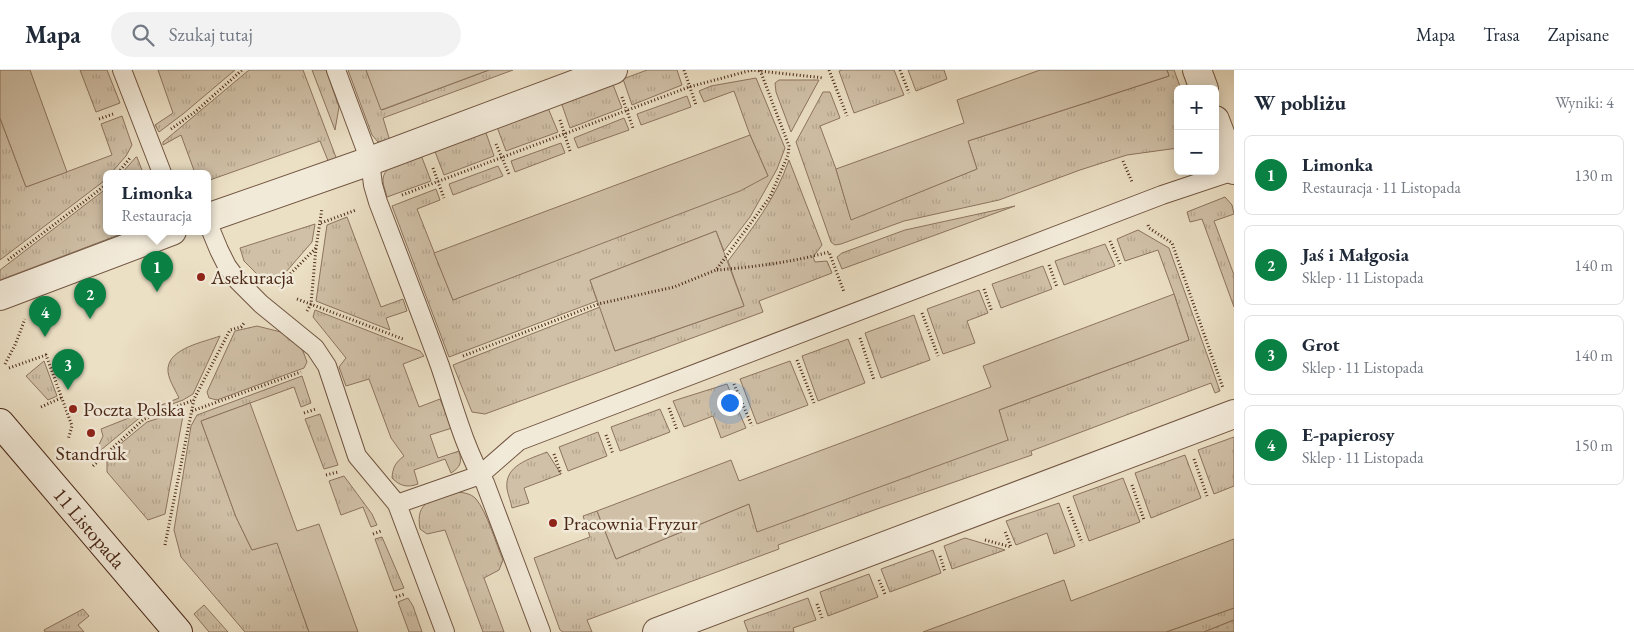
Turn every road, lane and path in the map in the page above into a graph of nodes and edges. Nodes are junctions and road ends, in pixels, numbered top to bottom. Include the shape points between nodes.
1 (122, 70) edge
2 (242, 70) edge
3 (336, 70) edge
4 (613, 70) edge
5 (684, 70) edge
6 (751, 70) edge
7 (829, 70) edge
8 (900, 70) edge
9 (1197, 70) edge
10 (761, 71) edge
11 (824, 78) dead end
12 (1203, 85) edge
13 (690, 87) junction
14 (909, 93) dead end
15 (696, 104) dead end
16 (847, 116) dead end
17 (1219, 130) edge
18 (150, 142) junction
19 (370, 161) junction
20 (1123, 161) dead end
21 (121, 170) edge
22 (161, 170) edge
23 (1234, 170) edge
24 (103, 187) edge
25 (378, 202) junction
26 (323, 204) dead end
27 (1140, 204) junction
28 (211, 218) edge
29 (321, 223) junction
30 (1156, 224) dead end
31 (1144, 227) dead end
32 (211, 228) edge
33 (1149, 228) junction
34 (161, 235) edge
35 (1109, 238) dead end
36 (829, 252) dead end
37 (8, 260) dead end
38 (1046, 260) dead end
39 (1120, 264) dead end
40 (716, 270) junction
41 (982, 284) dead end
42 (1057, 287) dead end
43 (274, 290) junction
44 (0, 296) edge
45 (261, 304) junction
46 (920, 307) dead end
47 (992, 312) dead end
48 (25, 317) dead end
49 (858, 332) dead end
50 (1210, 350) dead end
51 (435, 352) junction
52 (795, 354) dead end
53 (938, 356) dead end
54 (5, 364) dead end
55 (9, 368) dead end
56 (305, 370) dead end
57 (732, 379) dead end
58 (874, 380) dead end
59 (61, 398) junction
60 (194, 399) junction
61 (666, 401) dead end
62 (814, 403) dead end
63 (321, 406) dead end
64 (42, 407) dead end
65 (192, 411) junction
66 (304, 413) dead end
67 (1234, 414) edge
68 (0, 423) edge
69 (752, 426) dead end
70 (603, 427) dead end
71 (677, 430) dead end
72 (68, 440) dead end
73 (552, 446) dead end
74 (613, 454) dead end
75 (1194, 459) dead end
76 (93, 466) dead end
77 (344, 470) dead end
78 (561, 474) dead end
79 (326, 475) dead end
80 (480, 475) junction
81 (1130, 480) dead end
82 (1206, 496) dead end
83 (397, 504) junction
84 (1068, 506) dead end
85 (1144, 520) dead end
86 (380, 523) dead end
87 (384, 530) dead end
88 (1082, 543) dead end
89 (165, 545) dead end
90 (178, 632) edge
91 (445, 632) edge
92 (541, 632) edge
93 (657, 632) edge

1 - 18 lane
2 - 18 path via 195,112
3 - 19 lane
4 - 19 street
5 - 13 path
6 - 10 path
6 - 13 path
7 - 16 path
8 - 14 path
9 - 12 street
10 - 11 path
10 - 40 path via 789,146 788,155 770,197
13 - 15 path
13 - 25 path
17 - 23 street
18 - 21 path via 139,148
18 - 22 lane
19 - 25 lane
19 - 28 street
20 - 27 path
23 - 27 lane
24 - 37 path
25 - 29 path
25 - 51 lane
26 - 29 path
27 - 33 path
27 - 80 lane via 519,441
29 - 43 path via 316,248
30 - 33 path
31 - 33 path
32 - 45 lane via 227,266
33 - 50 path via 1172,243
34 - 44 street
35 - 39 path
36 - 40 path
38 - 42 path
40 - 51 path via 674,287 598,304 451,361
41 - 47 path
43 - 45 path
43 - 51 path
45 - 60 path via 241,326 230,330
45 - 83 lane via 315,348 327,366 357,456
46 - 53 path
48 - 54 path
49 - 58 path
51 - 80 lane
52 - 62 path
55 - 59 path via 46,355
56 - 65 path
57 - 69 path
59 - 64 path
59 - 72 path via 72,426
60 - 65 path
60 - 76 path via 144,420
61 - 71 path
63 - 66 path
65 - 89 path
67 - 93 street
68 - 90 street, 11 Listopada
70 - 74 path
73 - 78 path
75 - 82 path
77 - 79 path
80 - 83 lane
80 - 92 lane
81 - 85 path
83 - 91 lane
84 - 88 path
86 - 87 path

